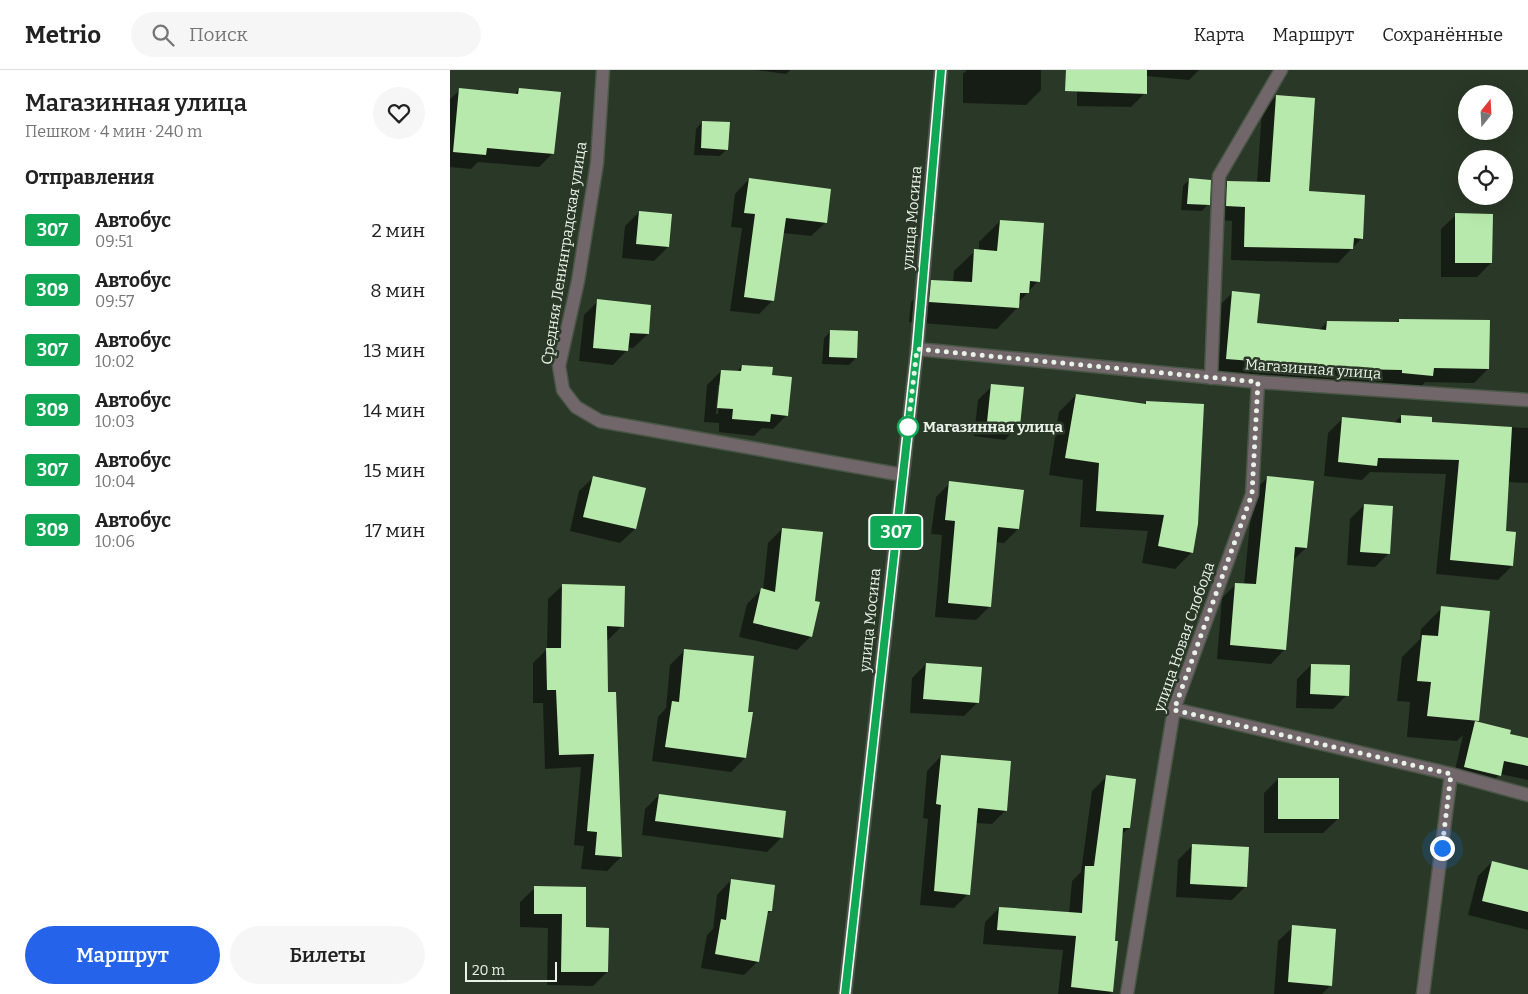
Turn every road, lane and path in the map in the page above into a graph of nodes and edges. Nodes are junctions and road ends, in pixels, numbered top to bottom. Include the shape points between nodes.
1 (603, 70) edge
2 (941, 70) edge
3 (1281, 70) edge
4 (917, 349) junction
5 (1211, 378) junction
6 (1258, 382) junction
7 (1528, 400) edge
8 (903, 475) junction
9 (1174, 710) junction
10 (1451, 774) junction
11 (1528, 795) edge
12 (844, 994) edge
13 (1127, 994) edge
14 (1423, 994) edge

1 - 8 street, Средняя Ленинградская улица via 597,163 578,280 559,366 563,390 576,407 600,421
2 - 4 street, улица Мосина
3 - 5 street via 1219,176
4 - 5 street, Магазинная улица
4 - 8 street, улица Мосина
5 - 6 street, Магазинная улица
6 - 7 street, Магазинная улица
6 - 9 street, улица Новая Слобода via 1252,494
8 - 12 street, улица Мосина
9 - 10 street
9 - 13 street, улица Новая Слобода
10 - 11 street
10 - 14 street

